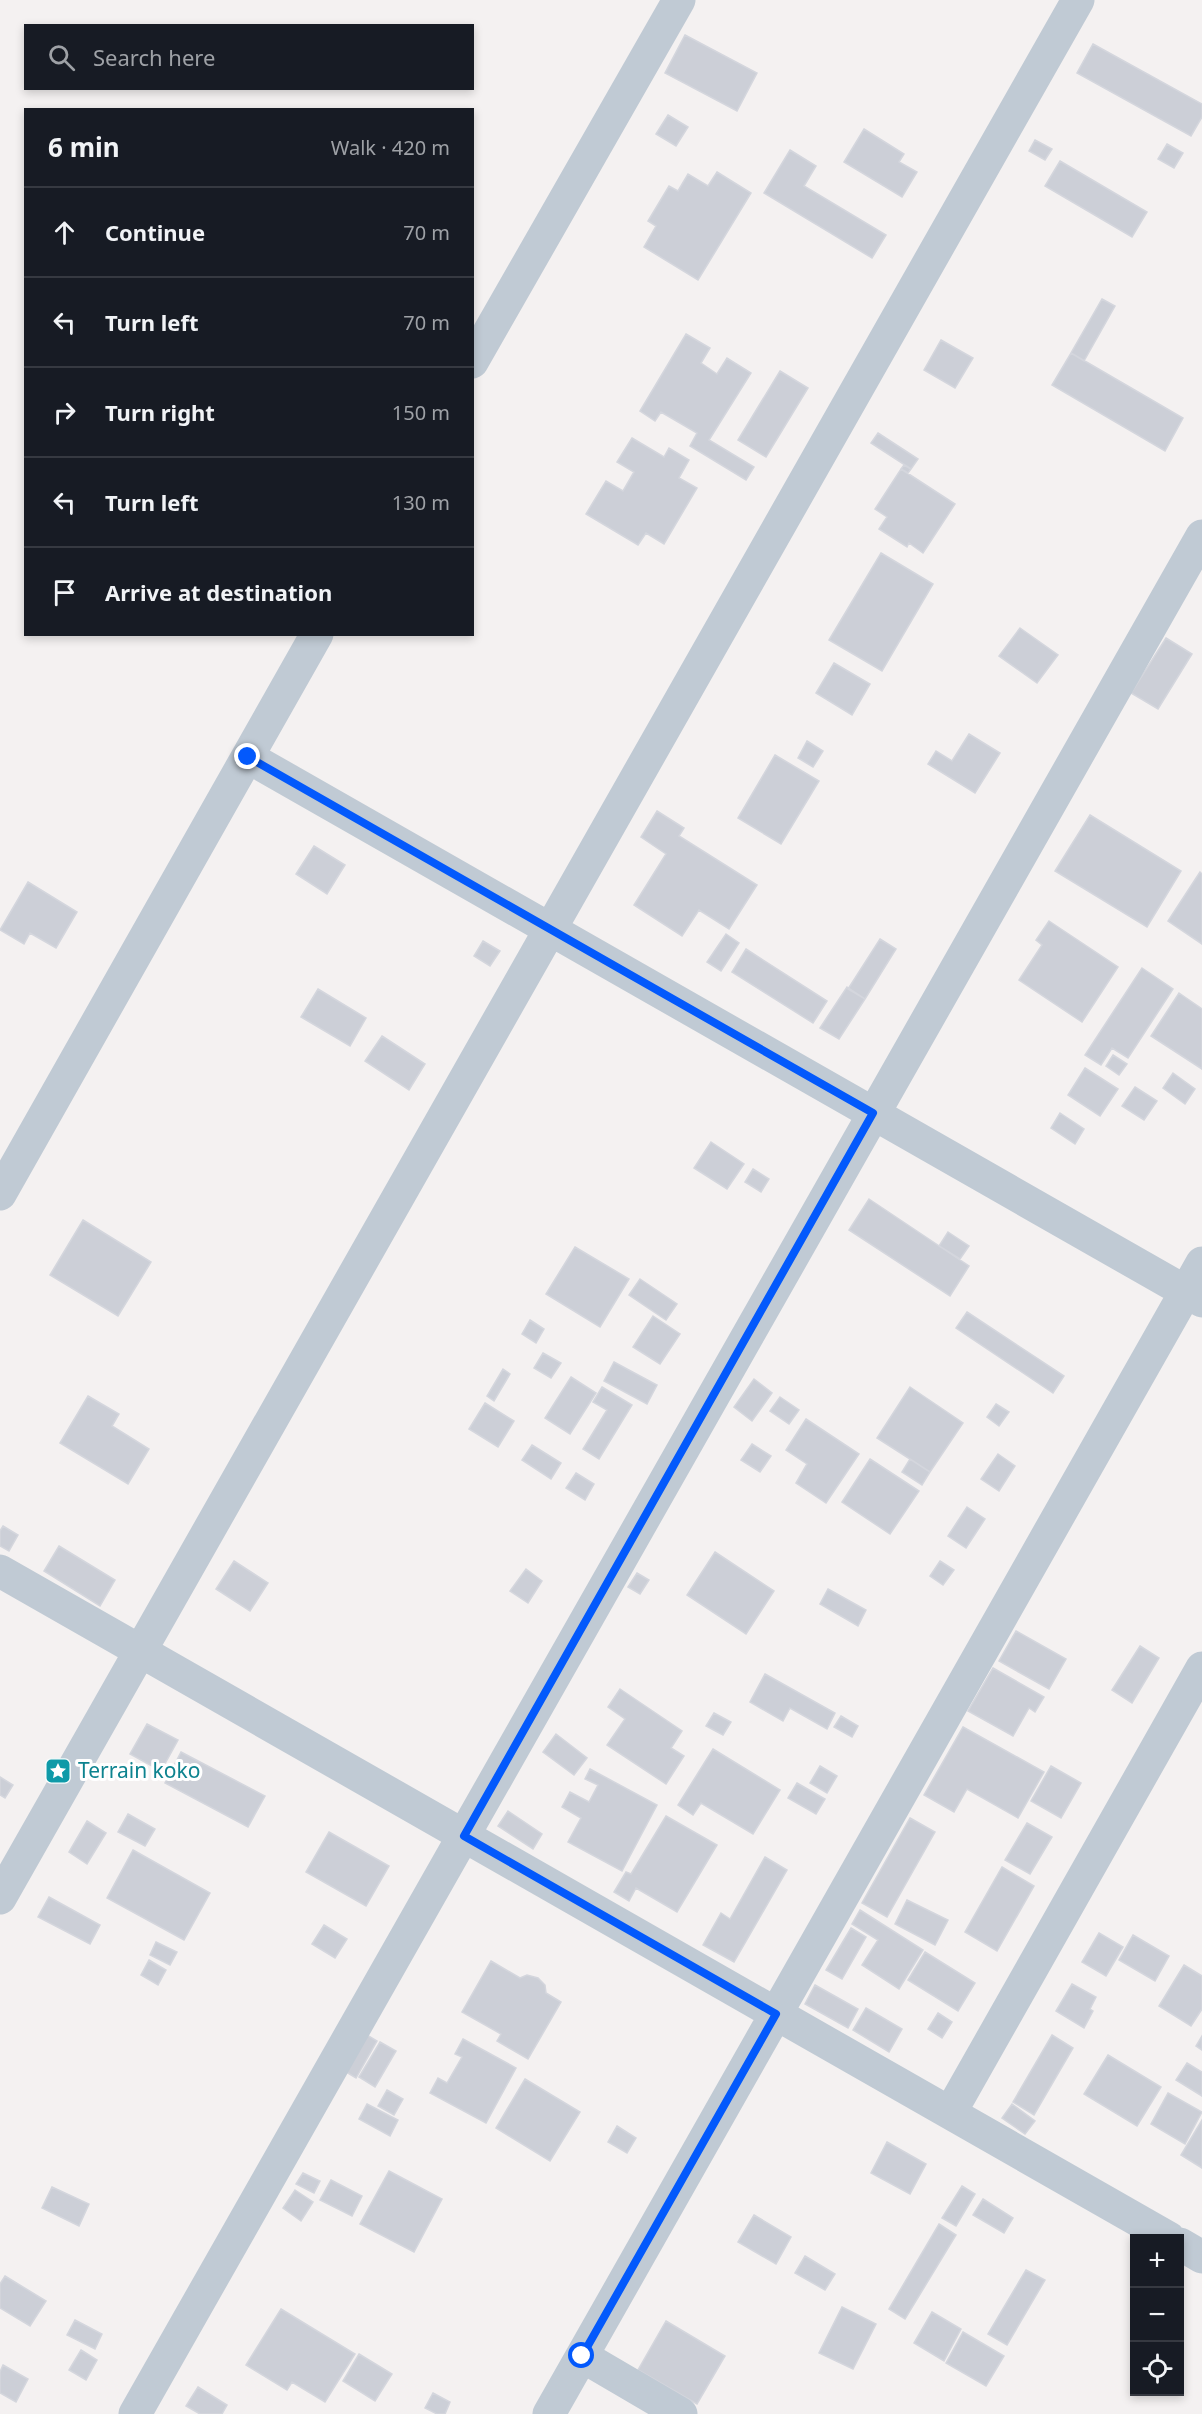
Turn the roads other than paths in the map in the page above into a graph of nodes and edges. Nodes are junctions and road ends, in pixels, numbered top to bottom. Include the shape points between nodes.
1 (679, 0) edge
2 (1078, 0) edge
3 (474, 359) edge
4 (1202, 536) edge
5 (317, 636) edge
6 (248, 757) junction
7 (550, 929) junction
8 (873, 1113) junction
9 (0, 1194) edge
10 (1202, 1263) edge
11 (1194, 1296) edge
12 (0, 1571) edge
13 (140, 1651) junction
14 (1202, 1668) edge
15 (464, 1836) junction
16 (0, 1898) edge
17 (776, 2014) junction
18 (950, 2113) junction
19 (1162, 2234) edge
20 (1184, 2247) edge
21 (1202, 2257) edge
22 (582, 2356) junction
23 (135, 2414) edge
24 (549, 2414) edge
25 (681, 2414) edge

1 - 3 street
2 - 7 street
4 - 8 street
5 - 6 street
6 - 7 street
6 - 9 street
7 - 8 street
7 - 13 street
8 - 11 street
8 - 15 street
10 - 11 street
11 - 17 street
12 - 13 street
13 - 15 street
13 - 16 street
14 - 18 street
15 - 17 street
15 - 23 street
17 - 18 street
17 - 22 street
18 - 19 street
20 - 21 street
22 - 24 street
22 - 25 street

